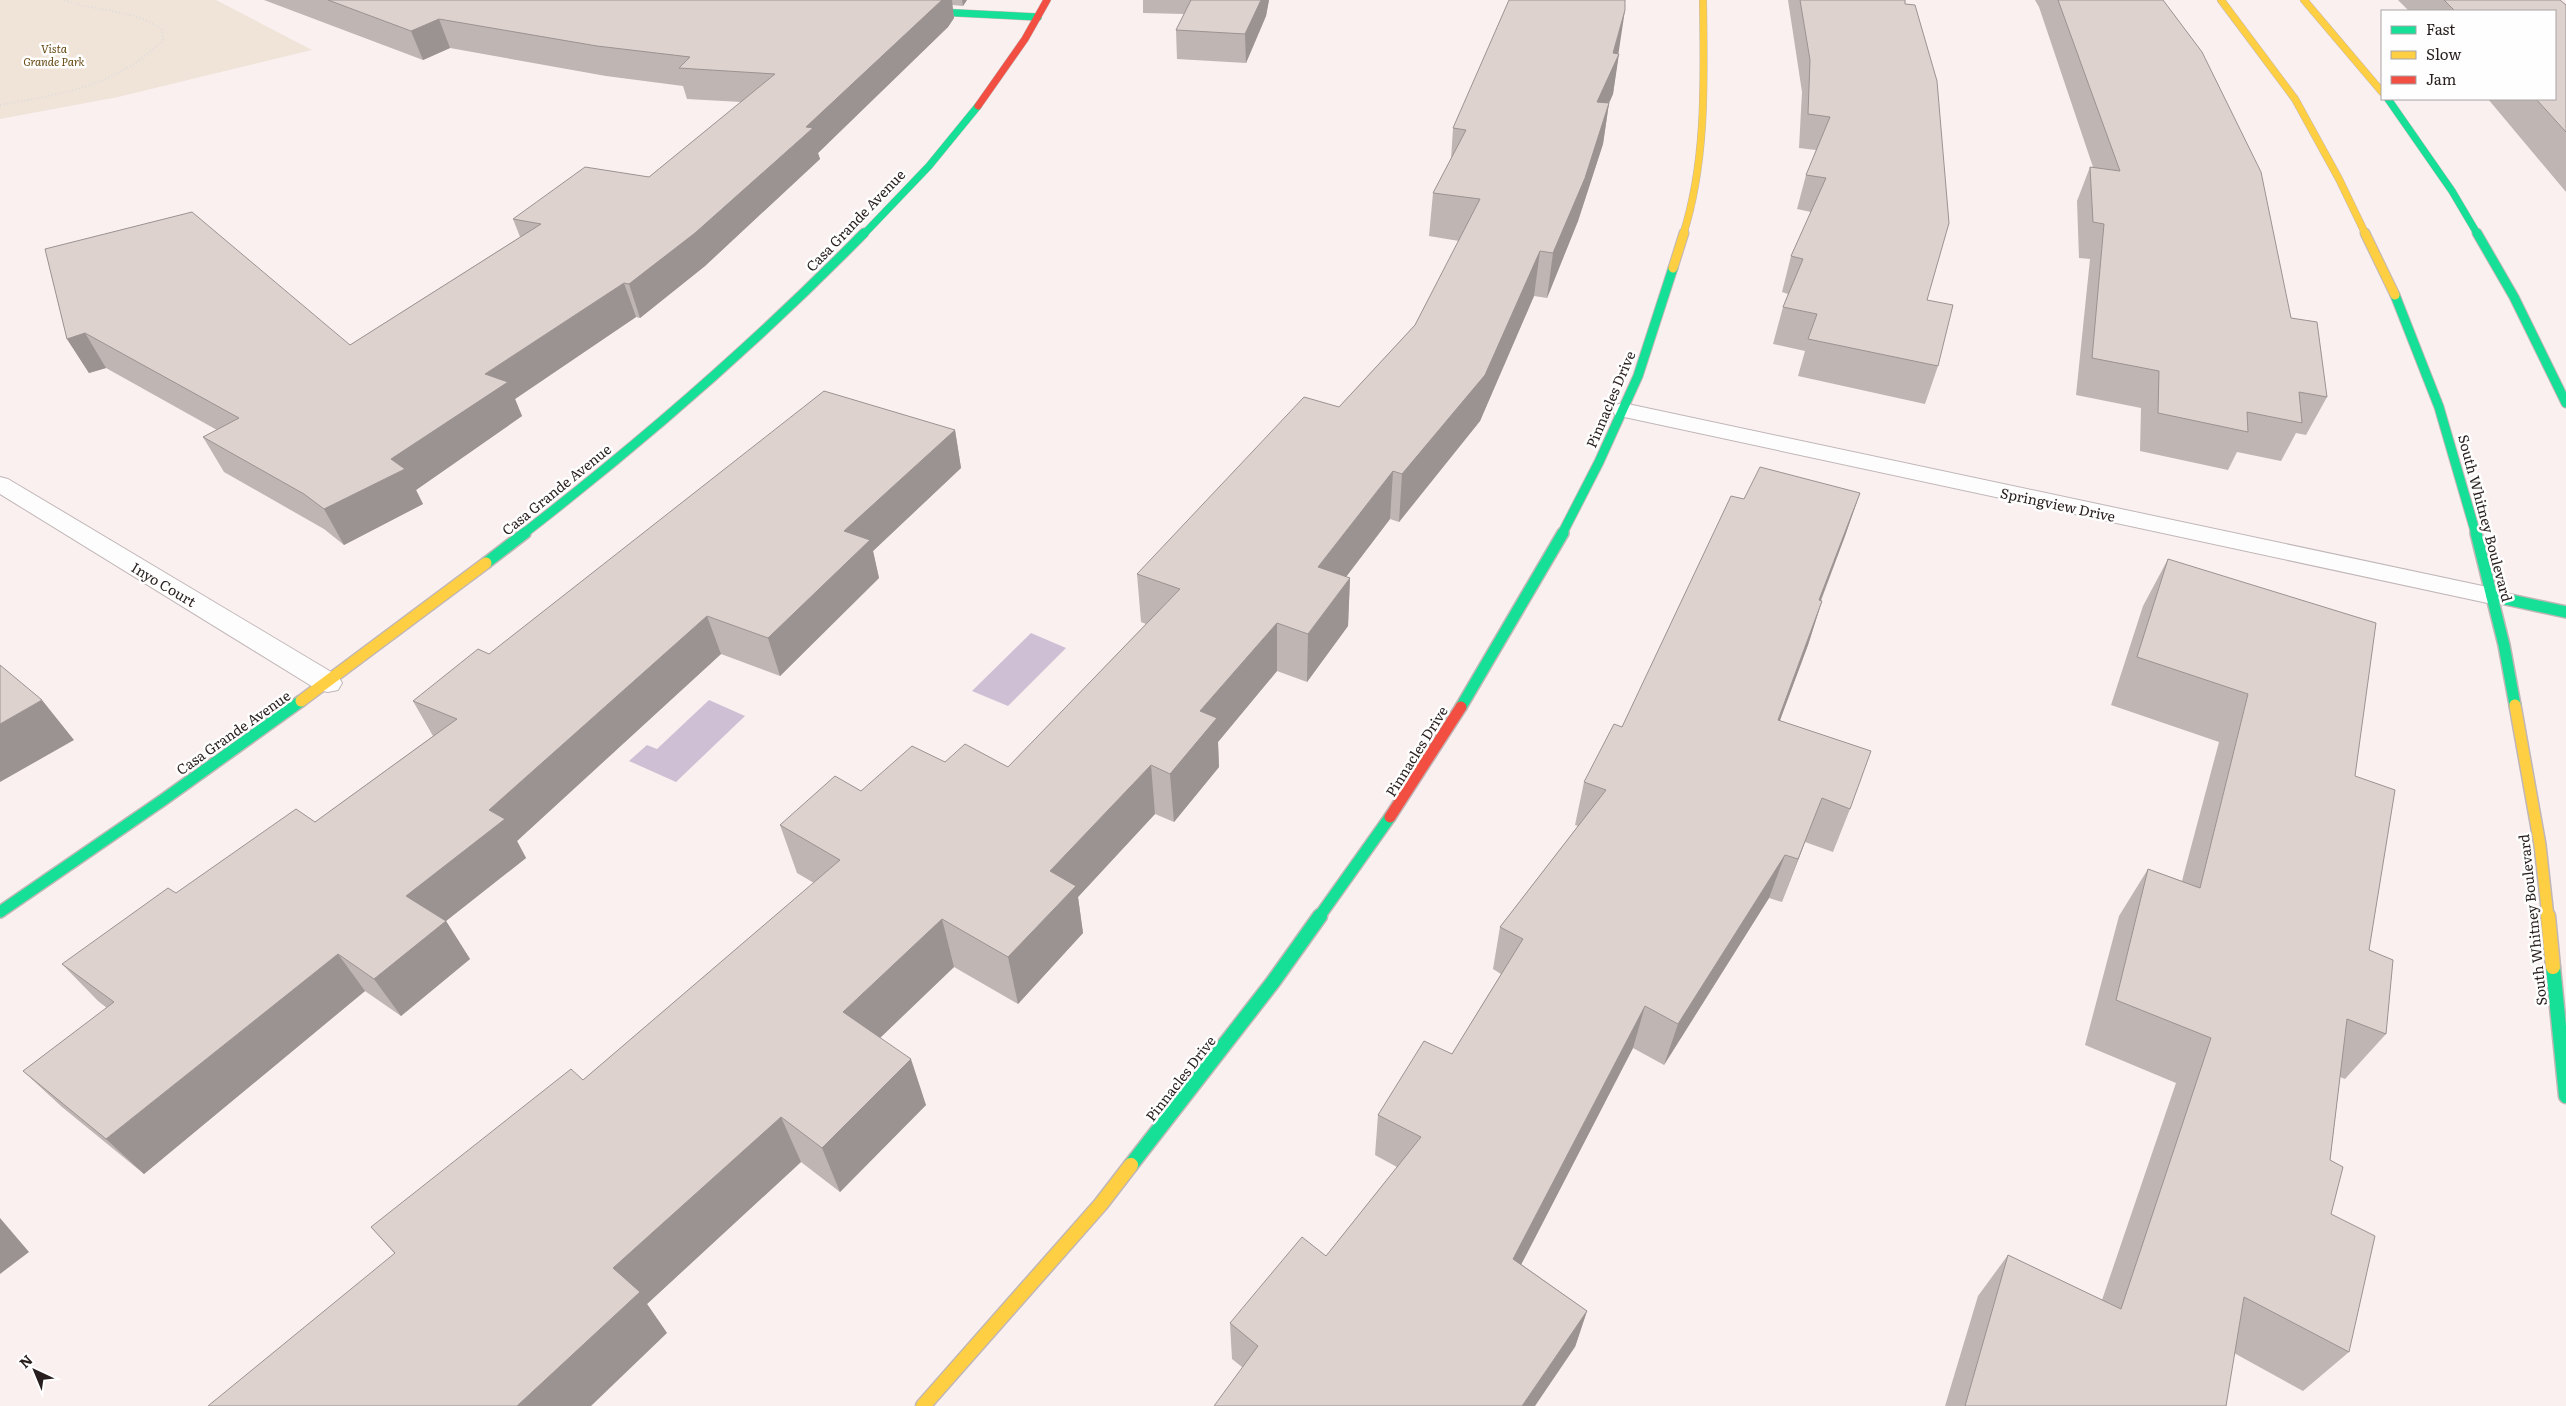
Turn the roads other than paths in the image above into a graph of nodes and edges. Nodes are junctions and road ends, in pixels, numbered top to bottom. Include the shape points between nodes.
1 (1047, 0) edge
2 (1703, 0) edge
3 (2221, 0) edge
4 (2304, 0) edge
5 (900, 10) edge
6 (1038, 16) junction
7 (2381, 91) edge
8 (2389, 100) edge
9 (2566, 403) edge
10 (1623, 410) junction
11 (0, 484) edge
12 (2492, 596) junction
13 (2566, 612) edge
14 (328, 683) junction
15 (0, 912) edge
16 (2566, 1096) edge
17 (923, 1406) edge

1 - 6 street, Casa Grande Avenue
2 - 10 street, Pinnacles Drive via 1704,93 1692,204 1639,374
3 - 12 street, South Whitney Boulevard via 2295,99 2390,283 2439,407
4 - 7 street
5 - 6 street
6 - 14 street, Casa Grande Avenue via 996,80 930,164 758,339 629,451
8 - 9 street via 2452,191 2514,297
10 - 12 street, Springview Drive
10 - 17 street, Pinnacles Drive via 1563,535 1406,796 1273,982 1101,1204
11 - 14 street, Inyo Court
12 - 13 street
12 - 16 street, South Whitney Boulevard via 2504,645 2540,845
14 - 15 street, Casa Grande Avenue

